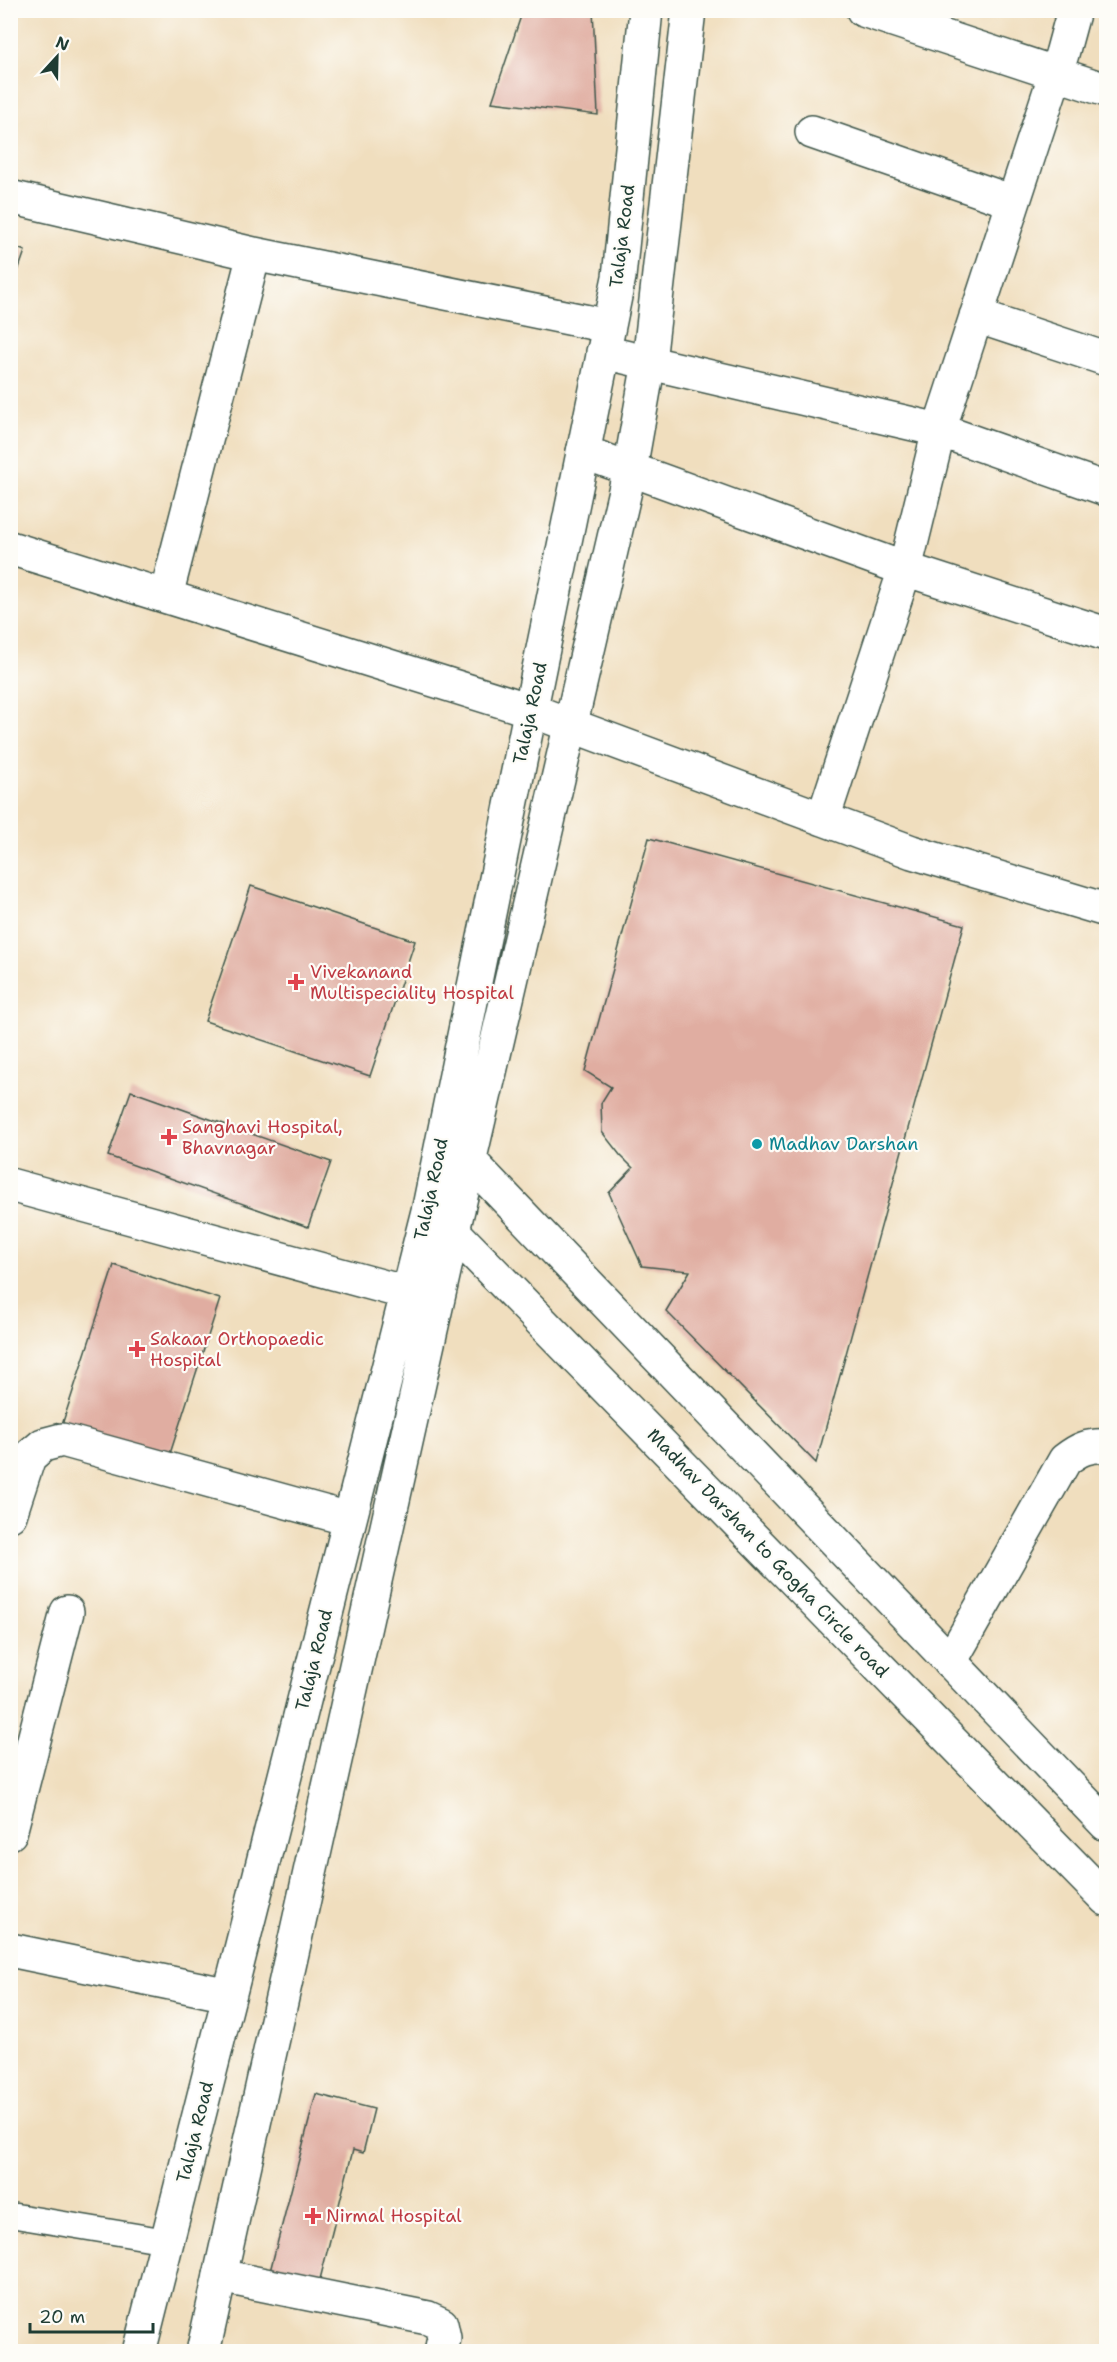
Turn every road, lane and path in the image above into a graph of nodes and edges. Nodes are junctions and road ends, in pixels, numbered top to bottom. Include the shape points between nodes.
1 (646, 10) edge
2 (689, 10) edge
3 (863, 10) edge
4 (1074, 10) edge
5 (1055, 75) junction
6 (1107, 90) edge
7 (812, 132) dead end
8 (10, 197) edge
9 (1013, 202) junction
10 (254, 254) junction
11 (976, 316) junction
12 (606, 339) junction
13 (1107, 359) edge
14 (649, 362) junction
15 (939, 430) junction
16 (583, 452) junction
17 (630, 469) junction
18 (1107, 489) edge
19 (10, 548) edge
20 (905, 569) junction
21 (166, 596) junction
22 (1107, 634) edge
23 (530, 710) junction
24 (570, 725) junction
25 (823, 819) junction
26 (1107, 910) edge
27 (442, 1139) junction
28 (469, 1160) junction
29 (10, 1185) edge
30 (429, 1207) junction
31 (453, 1231) junction
32 (407, 1293) junction
33 (1107, 1446) edge
34 (10, 1515) edge
35 (350, 1519) junction
36 (67, 1612) dead end
37 (950, 1662) junction
38 (1107, 1824) edge
39 (10, 1833) edge
40 (1107, 1899) edge
41 (10, 1950) edge
42 (229, 1995) junction
43 (10, 2215) edge
44 (167, 2241) junction
45 (220, 2276) junction
46 (139, 2352) edge
47 (203, 2352) edge
48 (441, 2352) edge

1 - 12 main road, Talaja Road via 619,277
2 - 14 main road, Talaja Road
3 - 5 main road
4 - 5 main road
5 - 6 main road
5 - 9 main road
7 - 9 main road
8 - 10 main road
9 - 11 main road
10 - 12 main road
10 - 21 main road
11 - 13 main road
11 - 15 main road
12 - 14 main road
12 - 16 main road, Talaja Road
14 - 15 main road
14 - 17 main road, Talaja Road
15 - 18 main road
15 - 20 main road
16 - 17 main road
16 - 23 main road, Talaja Road
17 - 20 main road
17 - 24 main road, Talaja Road
19 - 21 main road
20 - 22 main road
20 - 25 main road
21 - 23 main road
23 - 24 main road
23 - 27 main road, Talaja Road
24 - 25 main road
24 - 28 main road, Talaja Road
25 - 26 main road via 912,852
27 - 28 main road
27 - 30 main road, Talaja Road
28 - 31 main road, Talaja Road
28 - 37 main road
29 - 32 main road
30 - 31 main road, Madhav Darshan to Gogha Circle road
30 - 32 main road, Talaja Road
31 - 40 main road, Madhav Darshan to Gogha Circle road
31 - 45 main road, Talaja Road
32 - 35 main road, Talaja Road
33 - 37 main road via 1080,1448 1065,1460
34 - 35 main road via 29,1457 43,1445 62,1440
35 - 42 main road, Talaja Road
36 - 39 main road
37 - 38 main road
41 - 42 main road
42 - 44 main road, Talaja Road
43 - 44 lane
44 - 46 main road, Talaja Road
45 - 47 main road, Talaja Road
45 - 48 main road via 428,2318 441,2324

